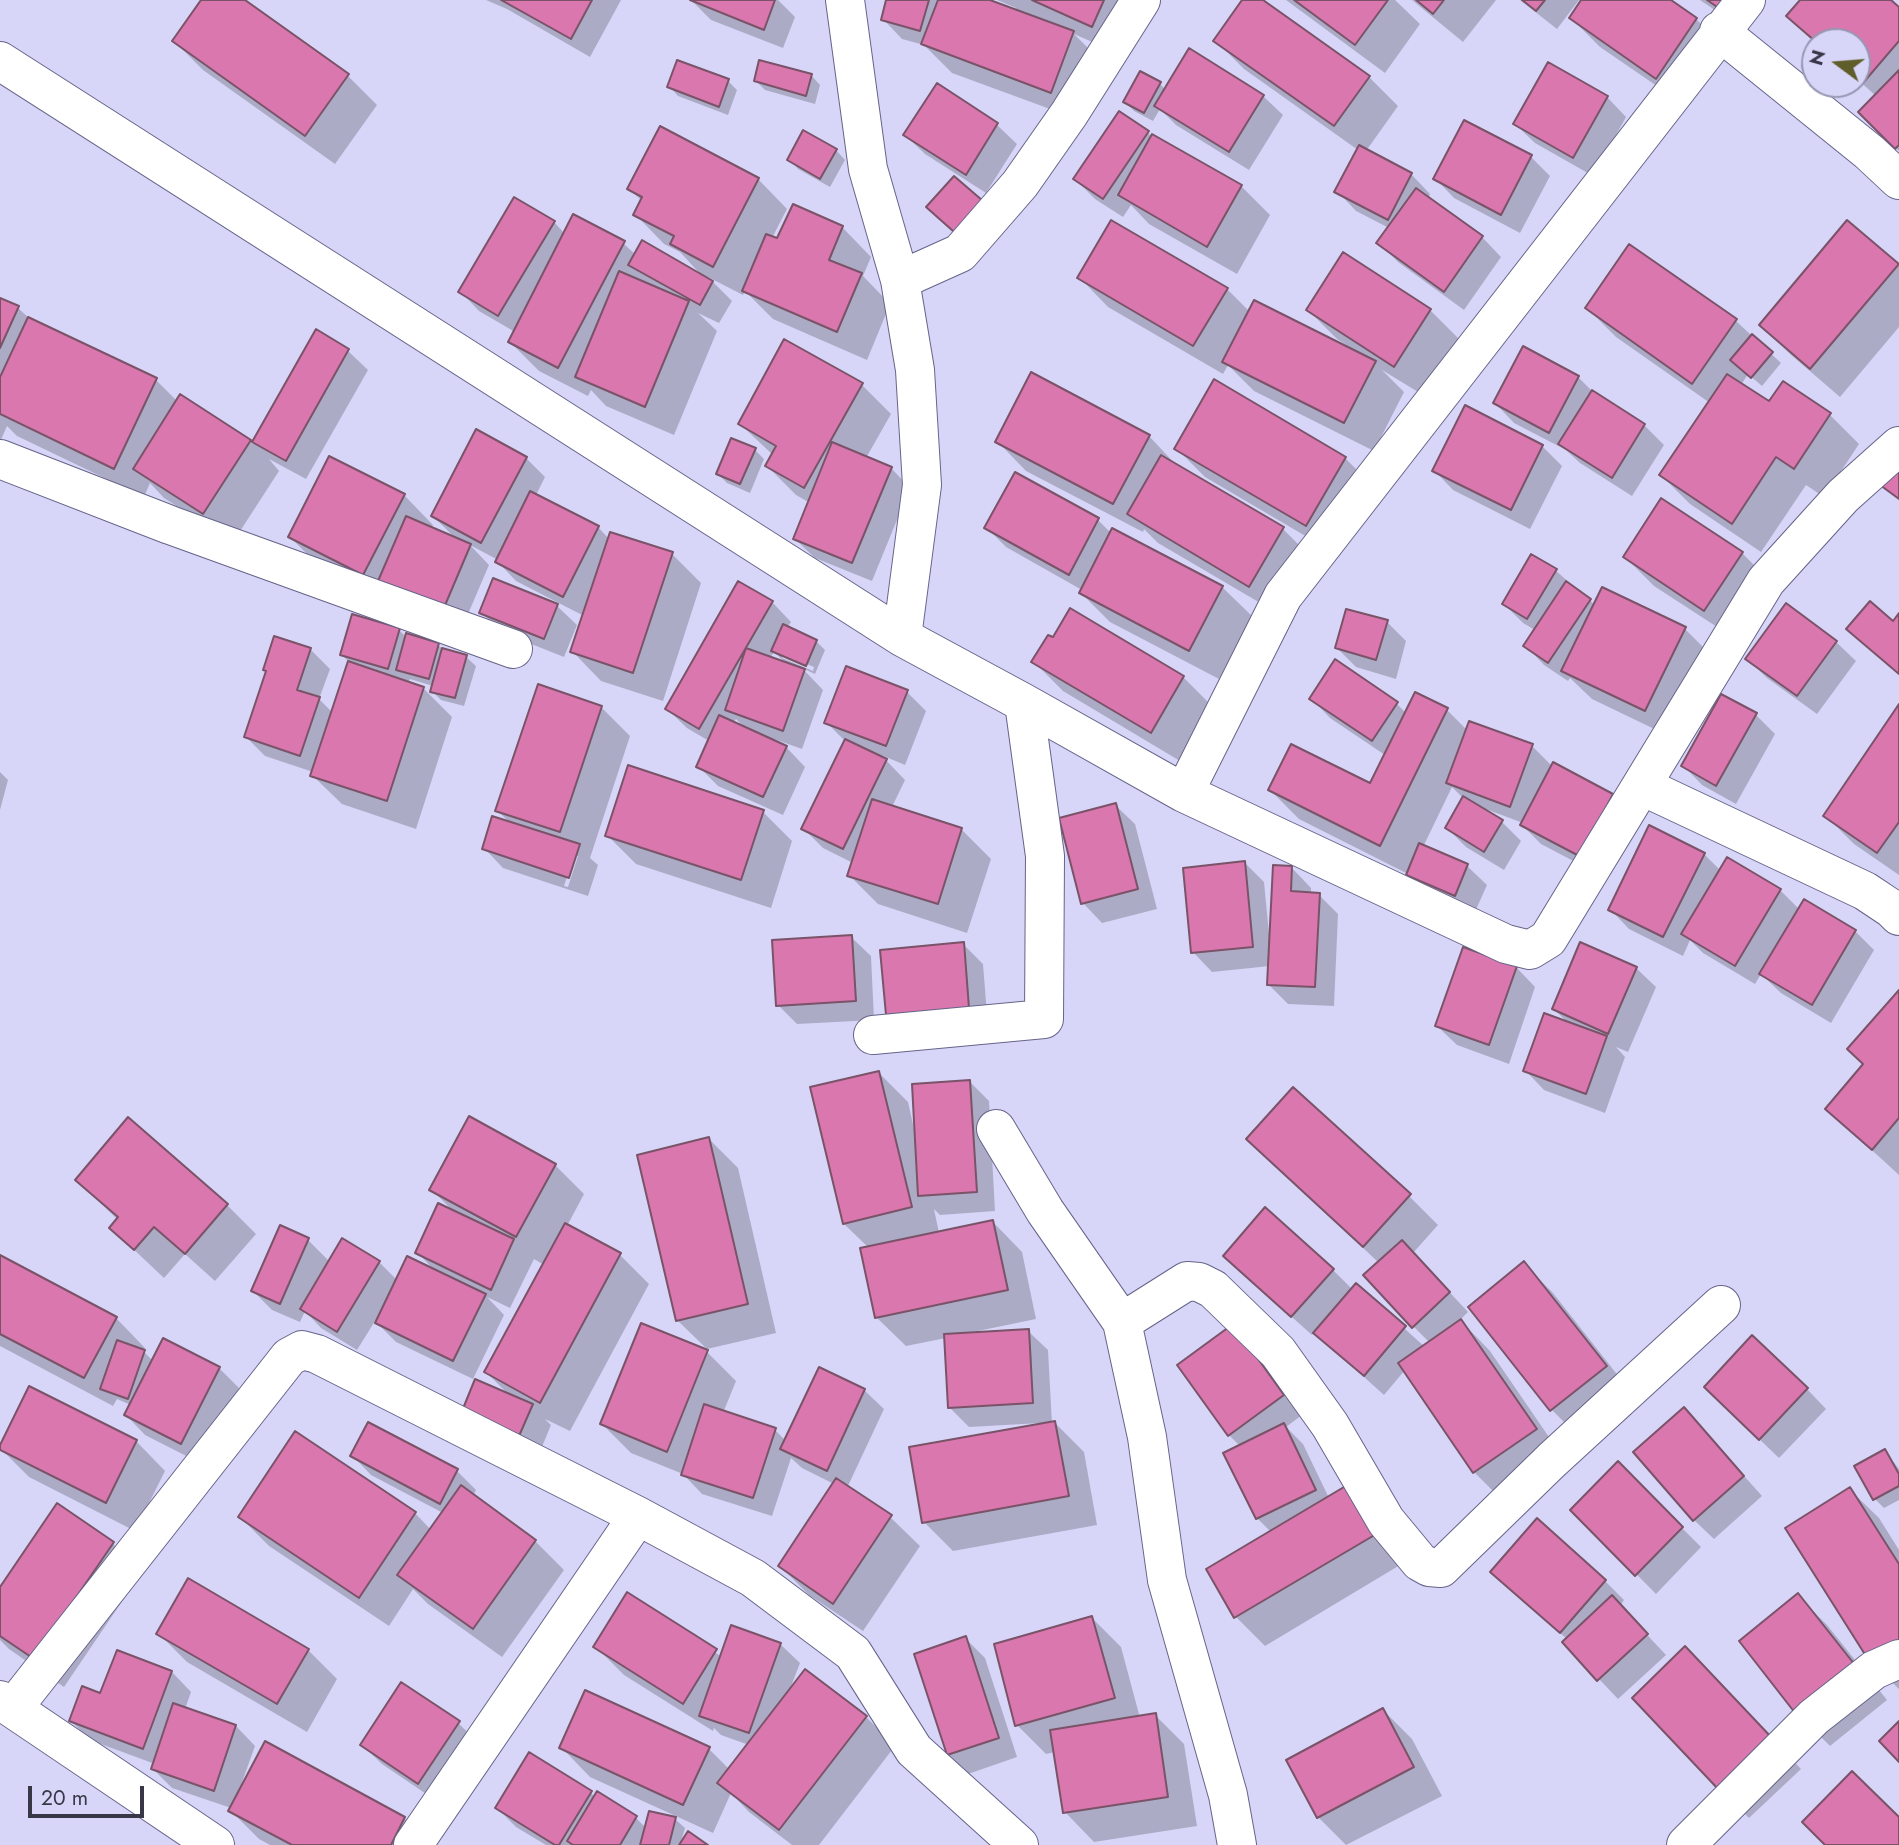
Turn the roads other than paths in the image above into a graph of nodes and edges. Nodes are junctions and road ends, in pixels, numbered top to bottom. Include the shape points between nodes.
1 (845, 0) edge
2 (1141, 0) edge
3 (1746, 0) edge
4 (1720, 31) junction
5 (0, 61) edge
6 (1899, 180) edge
7 (900, 280) junction
8 (1899, 446) edge
9 (0, 459) edge
10 (902, 637) junction
11 (513, 649) dead end
12 (1024, 703) junction
13 (1642, 786) junction
14 (1184, 793) junction
15 (1899, 916) edge
16 (873, 1035) dead end
17 (996, 1129) dead end
18 (1721, 1305) dead end
19 (1122, 1322) junction
20 (638, 1516) junction
21 (1899, 1660) edge
22 (7, 1704) edge
23 (215, 1845) edge
24 (413, 1845) edge
25 (1019, 1845) edge
26 (1237, 1845) edge
27 (1686, 1845) edge

1 - 7 street via 868,169
2 - 7 street via 1069,114 1011,194 960,253
3 - 4 street
4 - 6 street
4 - 14 street via 1283,596
5 - 10 street
7 - 10 street via 915,370 922,485
8 - 13 street via 1843,496 1766,581
9 - 11 street
10 - 12 street
12 - 14 street
12 - 16 street via 1045,856 1044,1020
13 - 14 street via 1548,939 1530,950 1506,944
13 - 15 street via 1864,891
17 - 19 street via 1045,1211
18 - 19 street via 1441,1568 1420,1562 1386,1521 1330,1425 1278,1352 1213,1289 1187,1281
19 - 26 street via 1147,1437 1167,1580 1228,1795
20 - 22 street via 302,1350 289,1357
20 - 24 street
20 - 25 street via 754,1578 853,1653 914,1750
21 - 27 street via 1874,1670 1814,1717
22 - 23 street

